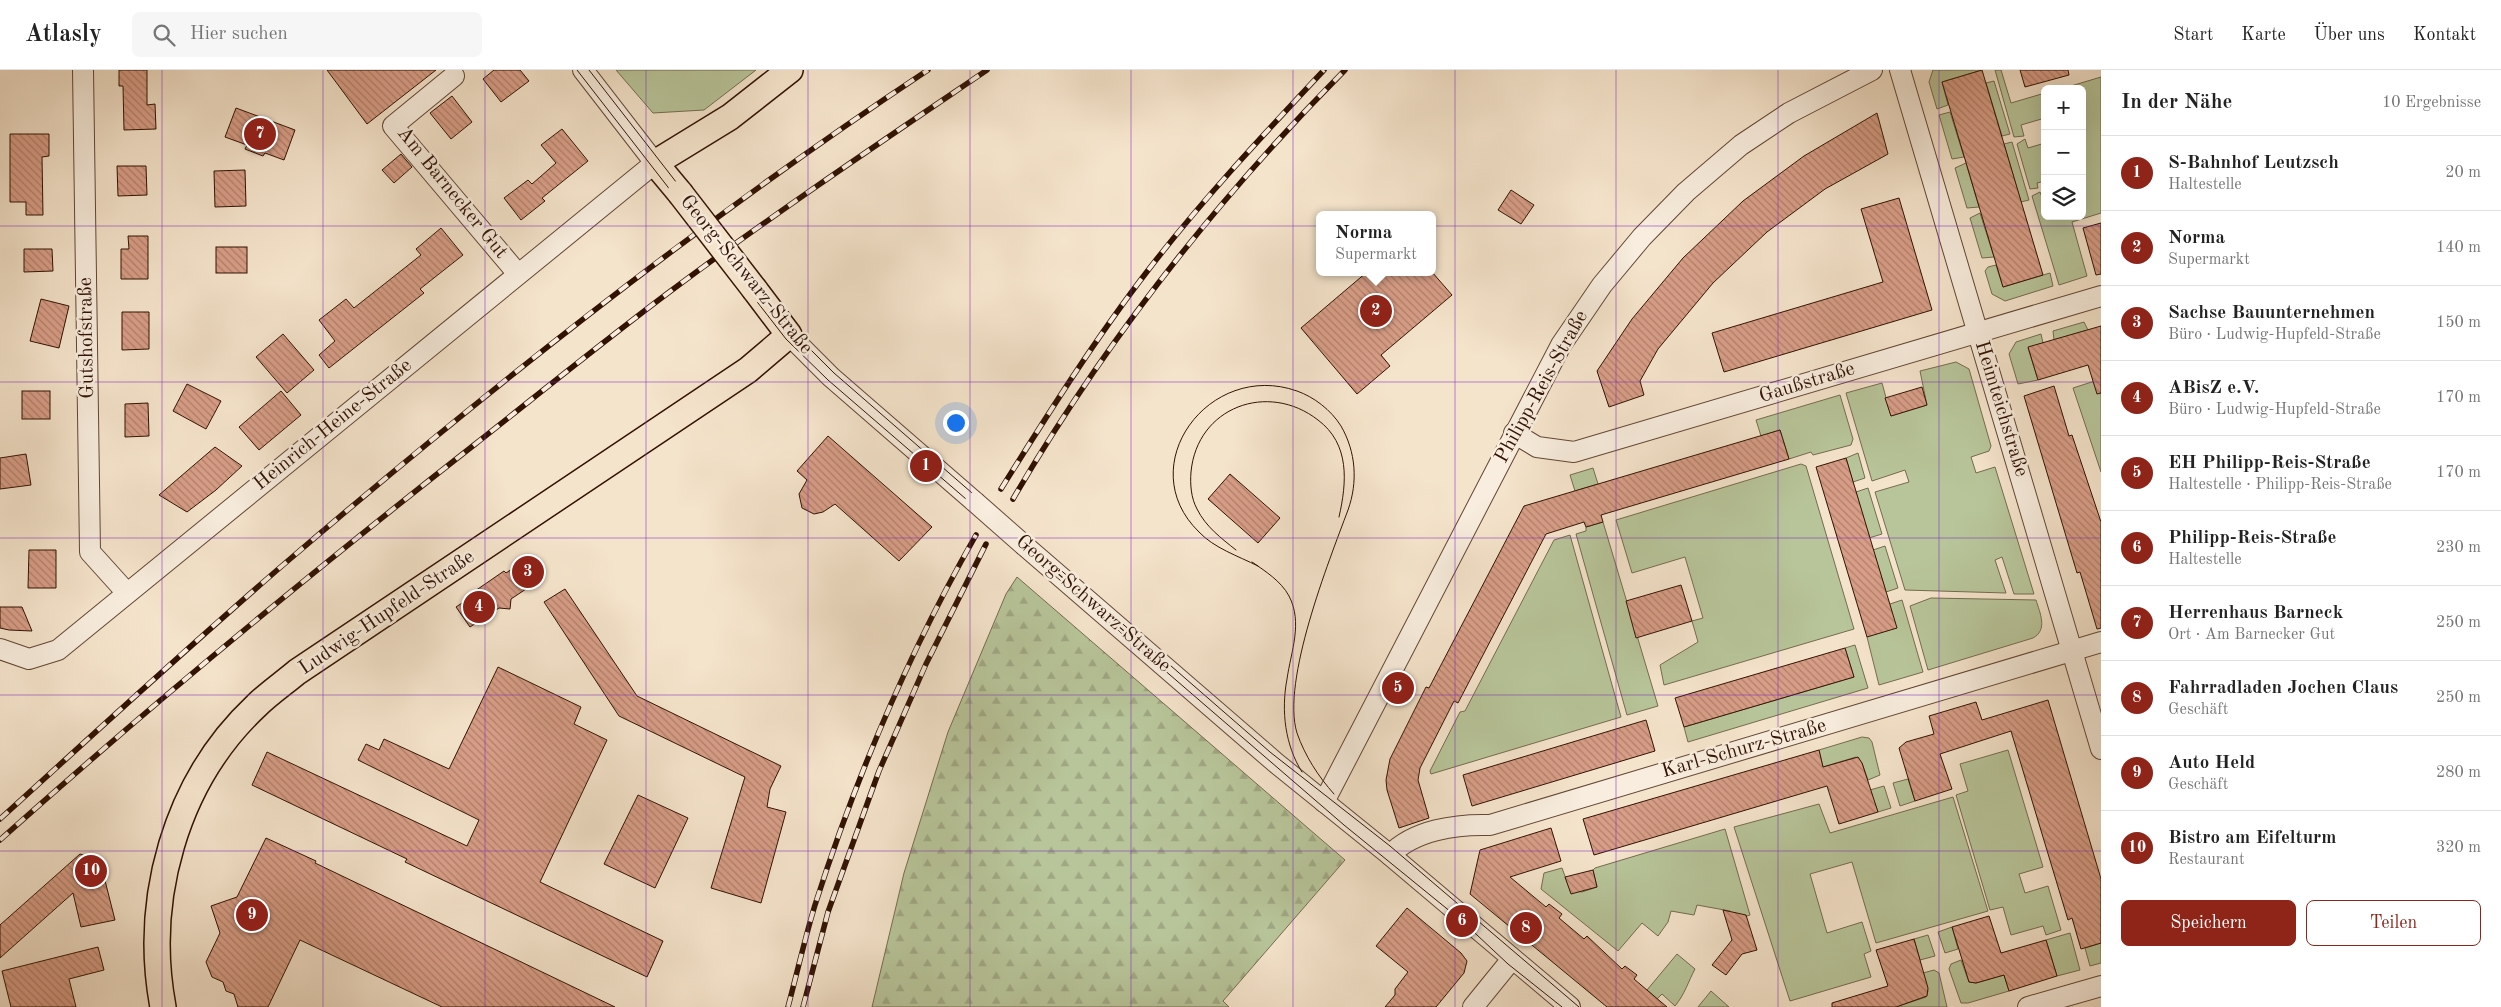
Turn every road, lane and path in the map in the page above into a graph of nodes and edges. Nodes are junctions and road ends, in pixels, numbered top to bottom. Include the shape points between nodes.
1 (83, 70) edge
2 (583, 70) edge
3 (790, 70) edge
4 (1872, 70) edge
5 (1900, 70) edge
6 (454, 76) dead end
7 (655, 163) junction
8 (518, 274) junction
9 (2101, 296) edge
10 (1978, 332) junction
11 (789, 335) junction
12 (1514, 433) junction
13 (127, 593) junction
14 (2101, 642) edge
15 (0, 649) edge
16 (2073, 651) junction
17 (2101, 749) edge
18 (1324, 802) junction
19 (1390, 855) junction
20 (1512, 960) junction
21 (2101, 986) edge
22 (163, 1007) edge
23 (1473, 1007) edge
24 (1570, 1007) edge
25 (2028, 1007) edge

1 - 13 street, Gutshofstraße via 90,552
2 - 7 street
3 - 7 main road via 730,117
4 - 12 street, Philipp-Reis-Straße via 1789,113 1741,145 1686,192 1602,284 1561,345
5 - 10 street, Heimteichstraße
6 - 8 street, Am Barnecker Gut via 393,126
7 - 8 street, Heinrich-Heine-Straße
7 - 11 main road, Georg-Schwarz-Straße, bridge
8 - 13 street, Heinrich-Heine-Straße
9 - 10 street, Gaußstraße
10 - 12 street, Gaußstraße via 1574,452 1537,447
10 - 16 street, Heimteichstraße
11 - 18 street, Georg-Schwarz-Straße, bridge via 831,377
11 - 22 main road, Ludwig-Hupfeld-Straße via 748,370 297,672 255,706 196,784 175,833 158,906 158,980
12 - 18 street, Philipp-Reis-Straße
13 - 15 street, Heinrich-Heine-Straße via 58,650 29,659
14 - 16 street, Karl-Schurz-Straße
16 - 17 street, Heimteichstraße
16 - 19 street, Karl-Schurz-Straße via 1490,825 1426,833 1402,843
18 - 19 street, Georg-Schwarz-Straße
19 - 20 street, Georg-Schwarz-Straße
20 - 23 street
20 - 24 street, Georg-Schwarz-Straße
21 - 25 street

